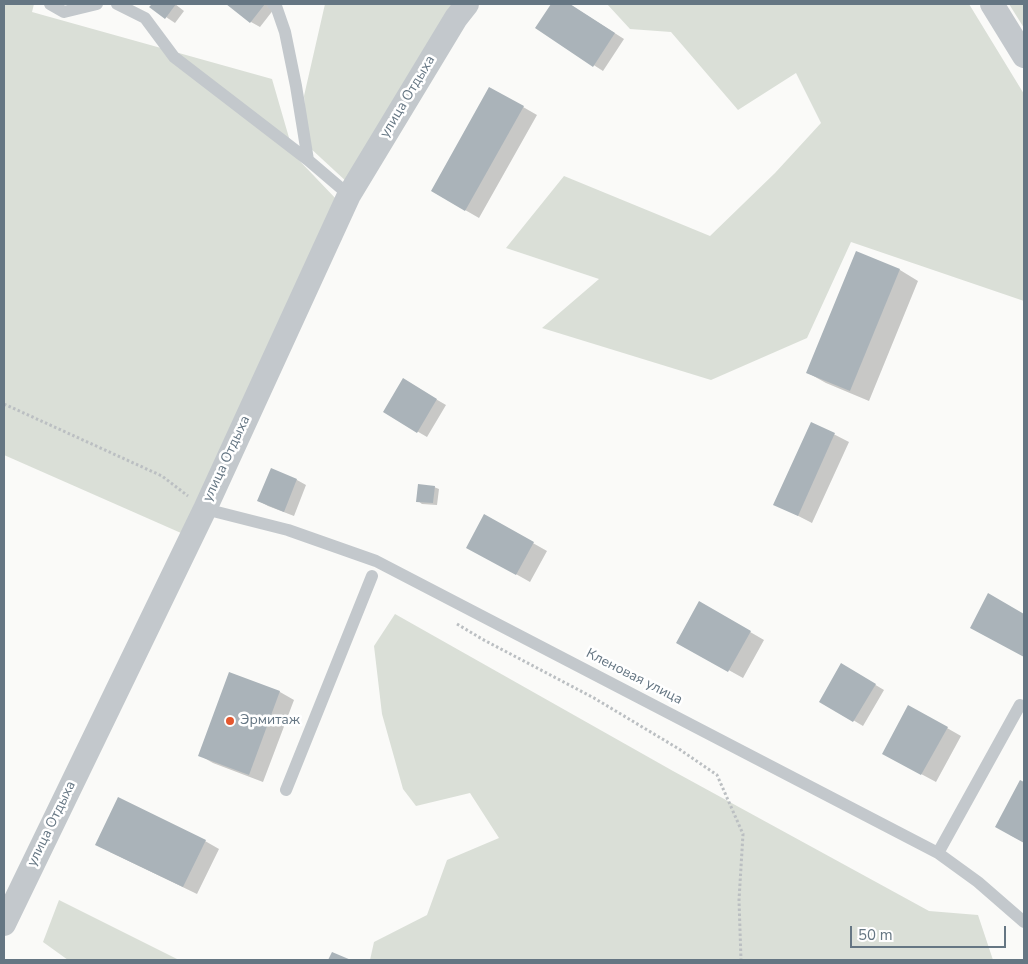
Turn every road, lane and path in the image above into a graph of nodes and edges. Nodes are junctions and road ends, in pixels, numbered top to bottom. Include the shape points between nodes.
1 (50, 4) edge
2 (97, 4) edge
3 (117, 4) edge
4 (273, 4) edge
5 (468, 4) edge
6 (992, 4) edge
7 (1024, 56) edge
8 (308, 160) junction
9 (349, 195) junction
10 (4, 404) edge
11 (205, 509) junction
12 (372, 576) dead end
13 (449, 619) dead end
14 (1020, 705) dead end
15 (286, 790) dead end
16 (938, 853) junction
17 (1024, 922) edge
18 (4, 924) edge
19 (741, 960) edge

1 - 2 lane via 64,12
3 - 8 lane via 144,18 174,57
4 - 8 lane via 285,32
5 - 9 street, улица Отдыха via 456,18
6 - 7 street
8 - 9 lane
9 - 11 street, улица Отдыха
10 - 11 path via 162,476
11 - 16 lane, Кленовая улица via 288,530 376,561
11 - 18 street, улица Отдыха
12 - 15 lane
13 - 19 path via 594,698 717,775 743,834 739,900
14 - 16 lane
16 - 17 lane, Кленовая улица

